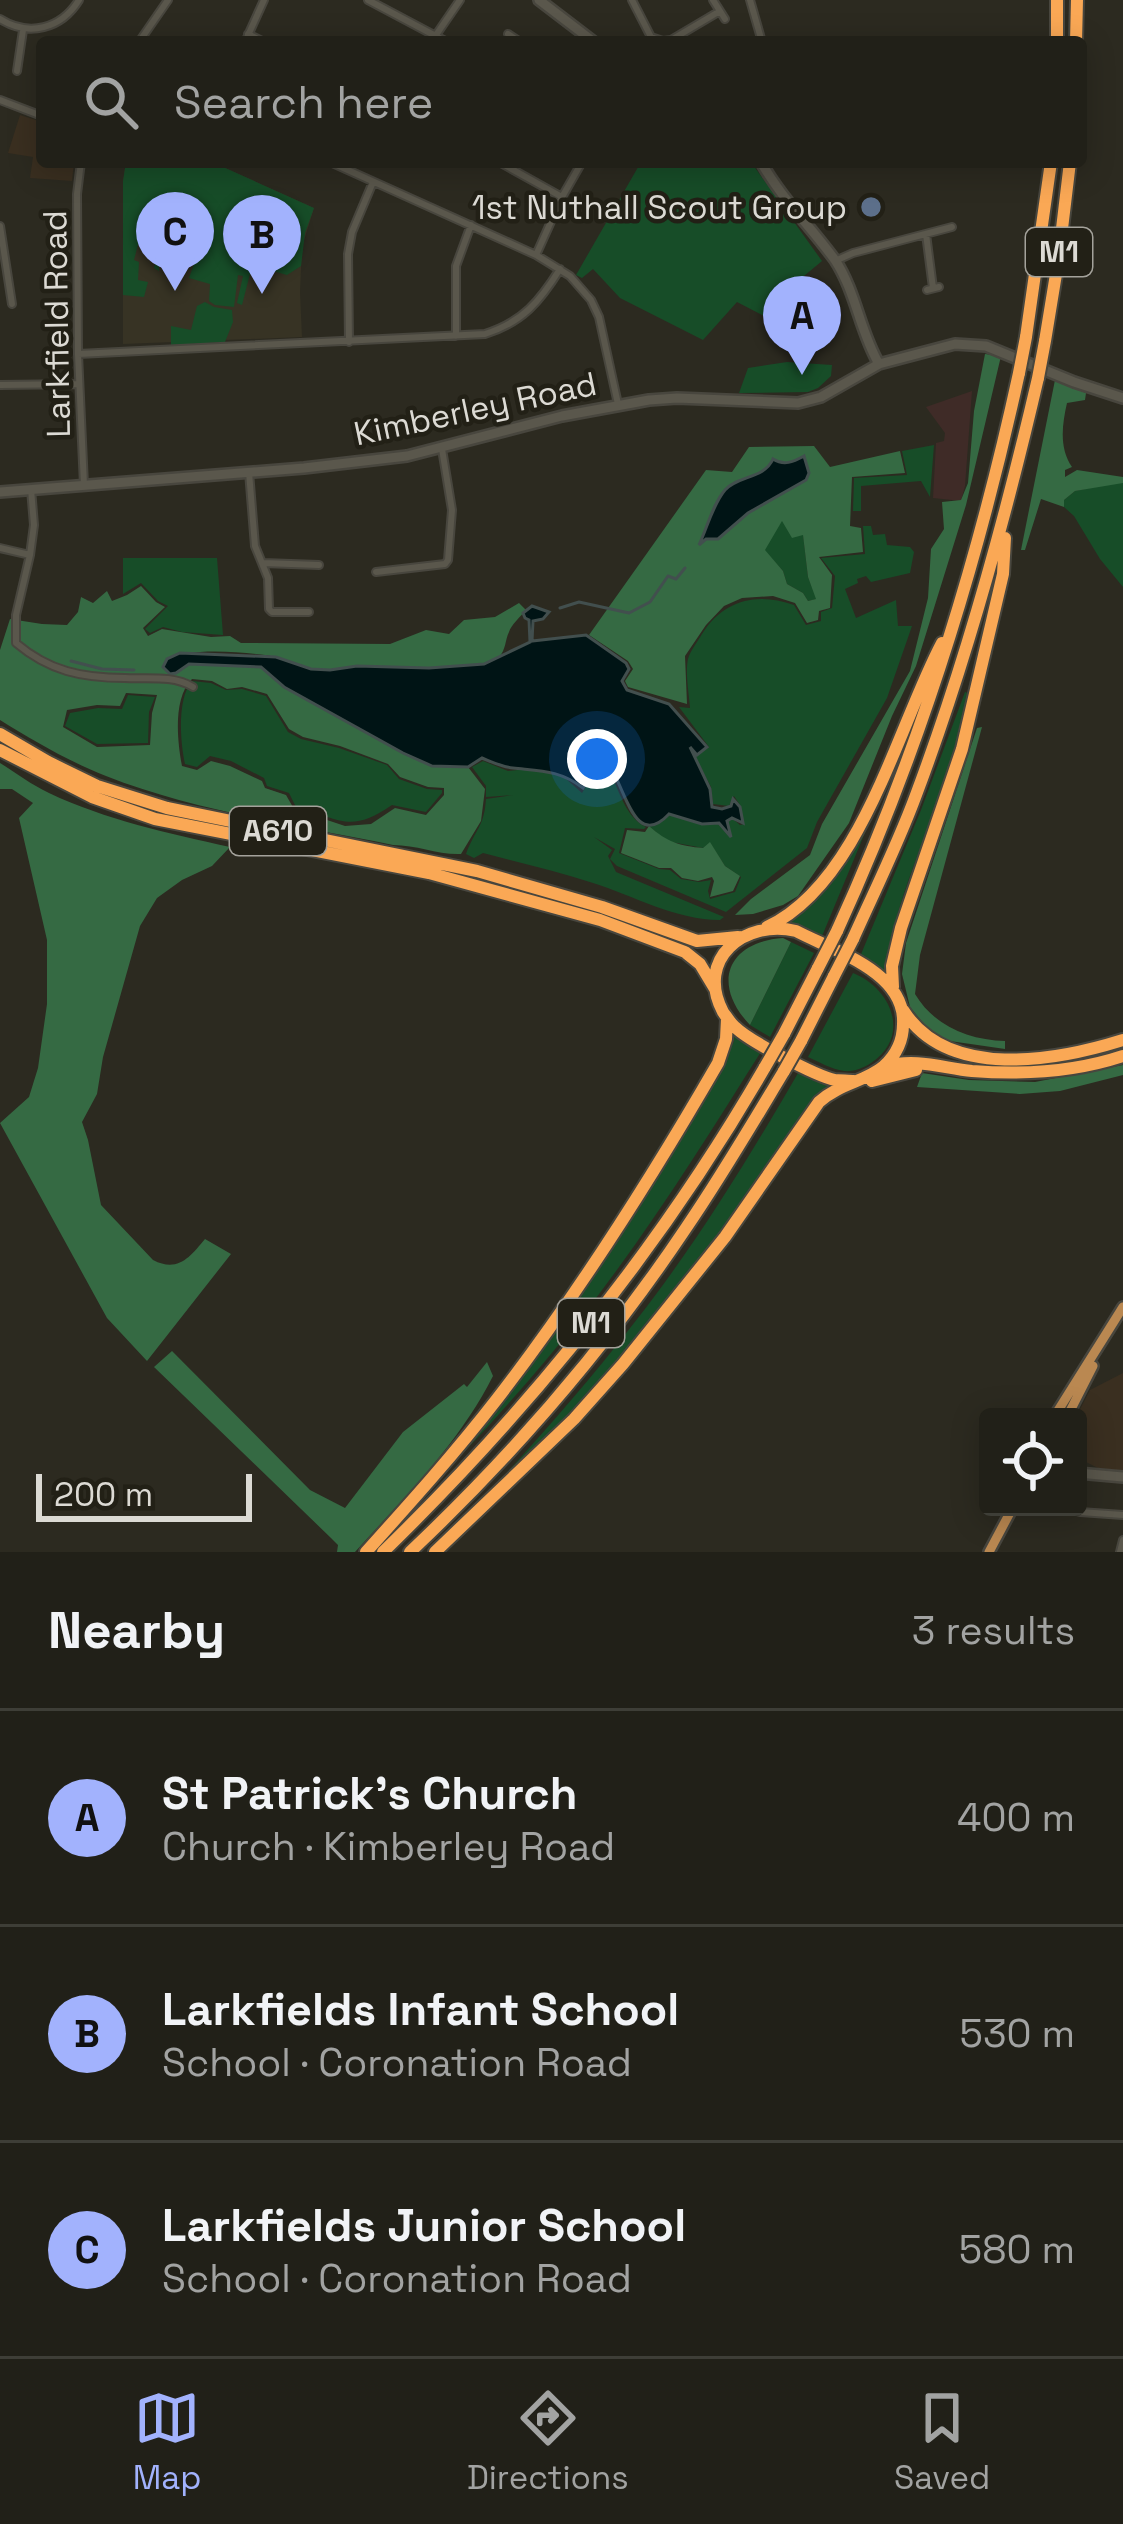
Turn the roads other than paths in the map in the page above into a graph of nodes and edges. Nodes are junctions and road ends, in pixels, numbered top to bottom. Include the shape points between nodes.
1 (79, 0) edge
2 (168, 0) edge
3 (264, 0) edge
4 (368, 0) edge
5 (460, 0) edge
6 (538, 0) edge
7 (632, 0) edge
8 (713, 0) edge
9 (750, 0) edge
10 (1058, 0) edge
11 (1077, 0) edge
12 (0, 19) edge
13 (23, 30) junction
14 (436, 35) joint
15 (144, 36) edge
16 (247, 36) edge
17 (586, 36) edge
18 (647, 36) edge
19 (679, 36) edge
20 (760, 36) edge
21 (1057, 36) edge
22 (1076, 36) edge
23 (16, 71) dead end
24 (0, 100) edge
25 (36, 114) edge
26 (80, 168) edge
27 (344, 168) edge
28 (510, 168) edge
29 (579, 168) edge
30 (765, 168) edge
31 (1050, 168) edge
32 (1069, 168) edge
33 (373, 181) junction
34 (562, 197) junction
35 (471, 225) junction
36 (0, 226) edge
37 (952, 227) dead end
38 (926, 234) junction
39 (536, 255) junction
40 (835, 261) junction
41 (560, 268) junction
42 (933, 288) dead end
43 (12, 304) dead end
44 (456, 336) junction
45 (350, 341) junction
46 (78, 354) junction
47 (880, 364) junction
48 (79, 384) junction
49 (0, 385) edge
50 (1123, 398) edge
51 (618, 404) junction
52 (442, 449) junction
53 (249, 472) junction
54 (84, 485) junction
55 (31, 489) junction
56 (0, 492) edge
57 (1007, 511) junction
58 (0, 548) edge
59 (30, 555) junction
60 (261, 563) junction
61 (319, 565) dead end
62 (376, 572) dead end
63 (309, 612) dead end
64 (958, 614) junction
65 (193, 686) dead end
66 (0, 734) edge
67 (0, 750) edge
68 (761, 930) junction
69 (745, 936) junction
70 (893, 988) junction
71 (716, 990) junction
72 (903, 1009) junction
73 (727, 1018) junction
74 (1123, 1040) edge
75 (1123, 1056) edge
76 (946, 1067) junction
77 (881, 1068) junction
78 (854, 1081) junction
79 (799, 1132) junction
80 (1123, 1307) edge
81 (1107, 1333) junction
82 (1060, 1408) edge
83 (1071, 1408) edge
84 (1087, 1473) edge
85 (1123, 1480) edge
86 (1087, 1515) edge
87 (1123, 1515) edge
88 (1009, 1516) edge
89 (1123, 1540) edge
90 (366, 1552) edge
91 (383, 1552) edge
92 (410, 1552) edge
93 (436, 1552) edge
94 (991, 1552) edge
95 (1120, 1552) edge

1 - 13 street via 51,26
2 - 15 street
3 - 16 street
4 - 14 street
5 - 14 street
6 - 17 street
7 - 18 street
8 - 19 street via 723,15
9 - 20 street
10 - 21 highway
11 - 22 highway
12 - 13 street
13 - 23 street
24 - 25 street
26 - 46 street, Larkfield Road
27 - 33 street
28 - 34 street
29 - 34 street
30 - 40 street
31 - 64 highway, M1, bridge via 1019,373
32 - 57 highway, M1, bridge via 1045,341
33 - 35 street
33 - 45 street via 348,254
34 - 39 street
35 - 39 street
35 - 44 street via 455,266
36 - 43 street
37 - 38 street
38 - 40 street
38 - 42 street
39 - 41 street
40 - 47 street
41 - 44 street via 520,319
41 - 51 street via 599,317
44 - 45 street
45 - 46 street
46 - 48 street, Larkfield Road
47 - 50 street, Kimberley Road via 978,344
47 - 51 street, Kimberley Road via 799,403
48 - 49 street
48 - 54 street, Larkfield Road
51 - 52 street, Kimberley Road
52 - 53 street, Kimberley Road
52 - 62 street via 452,510 448,560
53 - 54 street, Kimberley Road
53 - 60 street
54 - 55 street, Kimberley Road
55 - 56 street, Kimberley Road
55 - 59 street
57 - 70 highway via 1003,574 962,749 901,928
57 - 92 highway, M1, bridge via 915,798 784,1071 641,1292 515,1445
58 - 59 street
59 - 65 street via 16,643 38,661 82,675
60 - 61 street
60 - 63 street via 269,609
64 - 68 highway, M1 via 844,849 798,909
64 - 91 highway, M1, bridge via 896,795 836,931 685,1198 522,1409
66 - 69 highway, A610 via 73,775 153,804 477,871 697,941
67 - 71 highway, A610 via 92,797 155,818 429,873 600,920 686,952
68 - 69 highway
68 - 70 highway via 796,931
69 - 71 highway via 721,958
70 - 72 highway
71 - 73 highway
72 - 74 highway via 934,1042 982,1056 1051,1056
72 - 77 highway via 898,1046
73 - 78 highway via 826,1077
73 - 90 highway, M1 via 718,1063 604,1249 498,1398
75 - 76 highway via 1048,1071
76 - 77 highway
76 - 79 highway via 851,1088
77 - 78 highway
78 - 79 highway via 818,1102
79 - 93 highway via 623,1364
80 - 81 main road
81 - 82 main road
81 - 83 main road
84 - 85 street
86 - 87 street
88 - 94 main road
89 - 95 street

